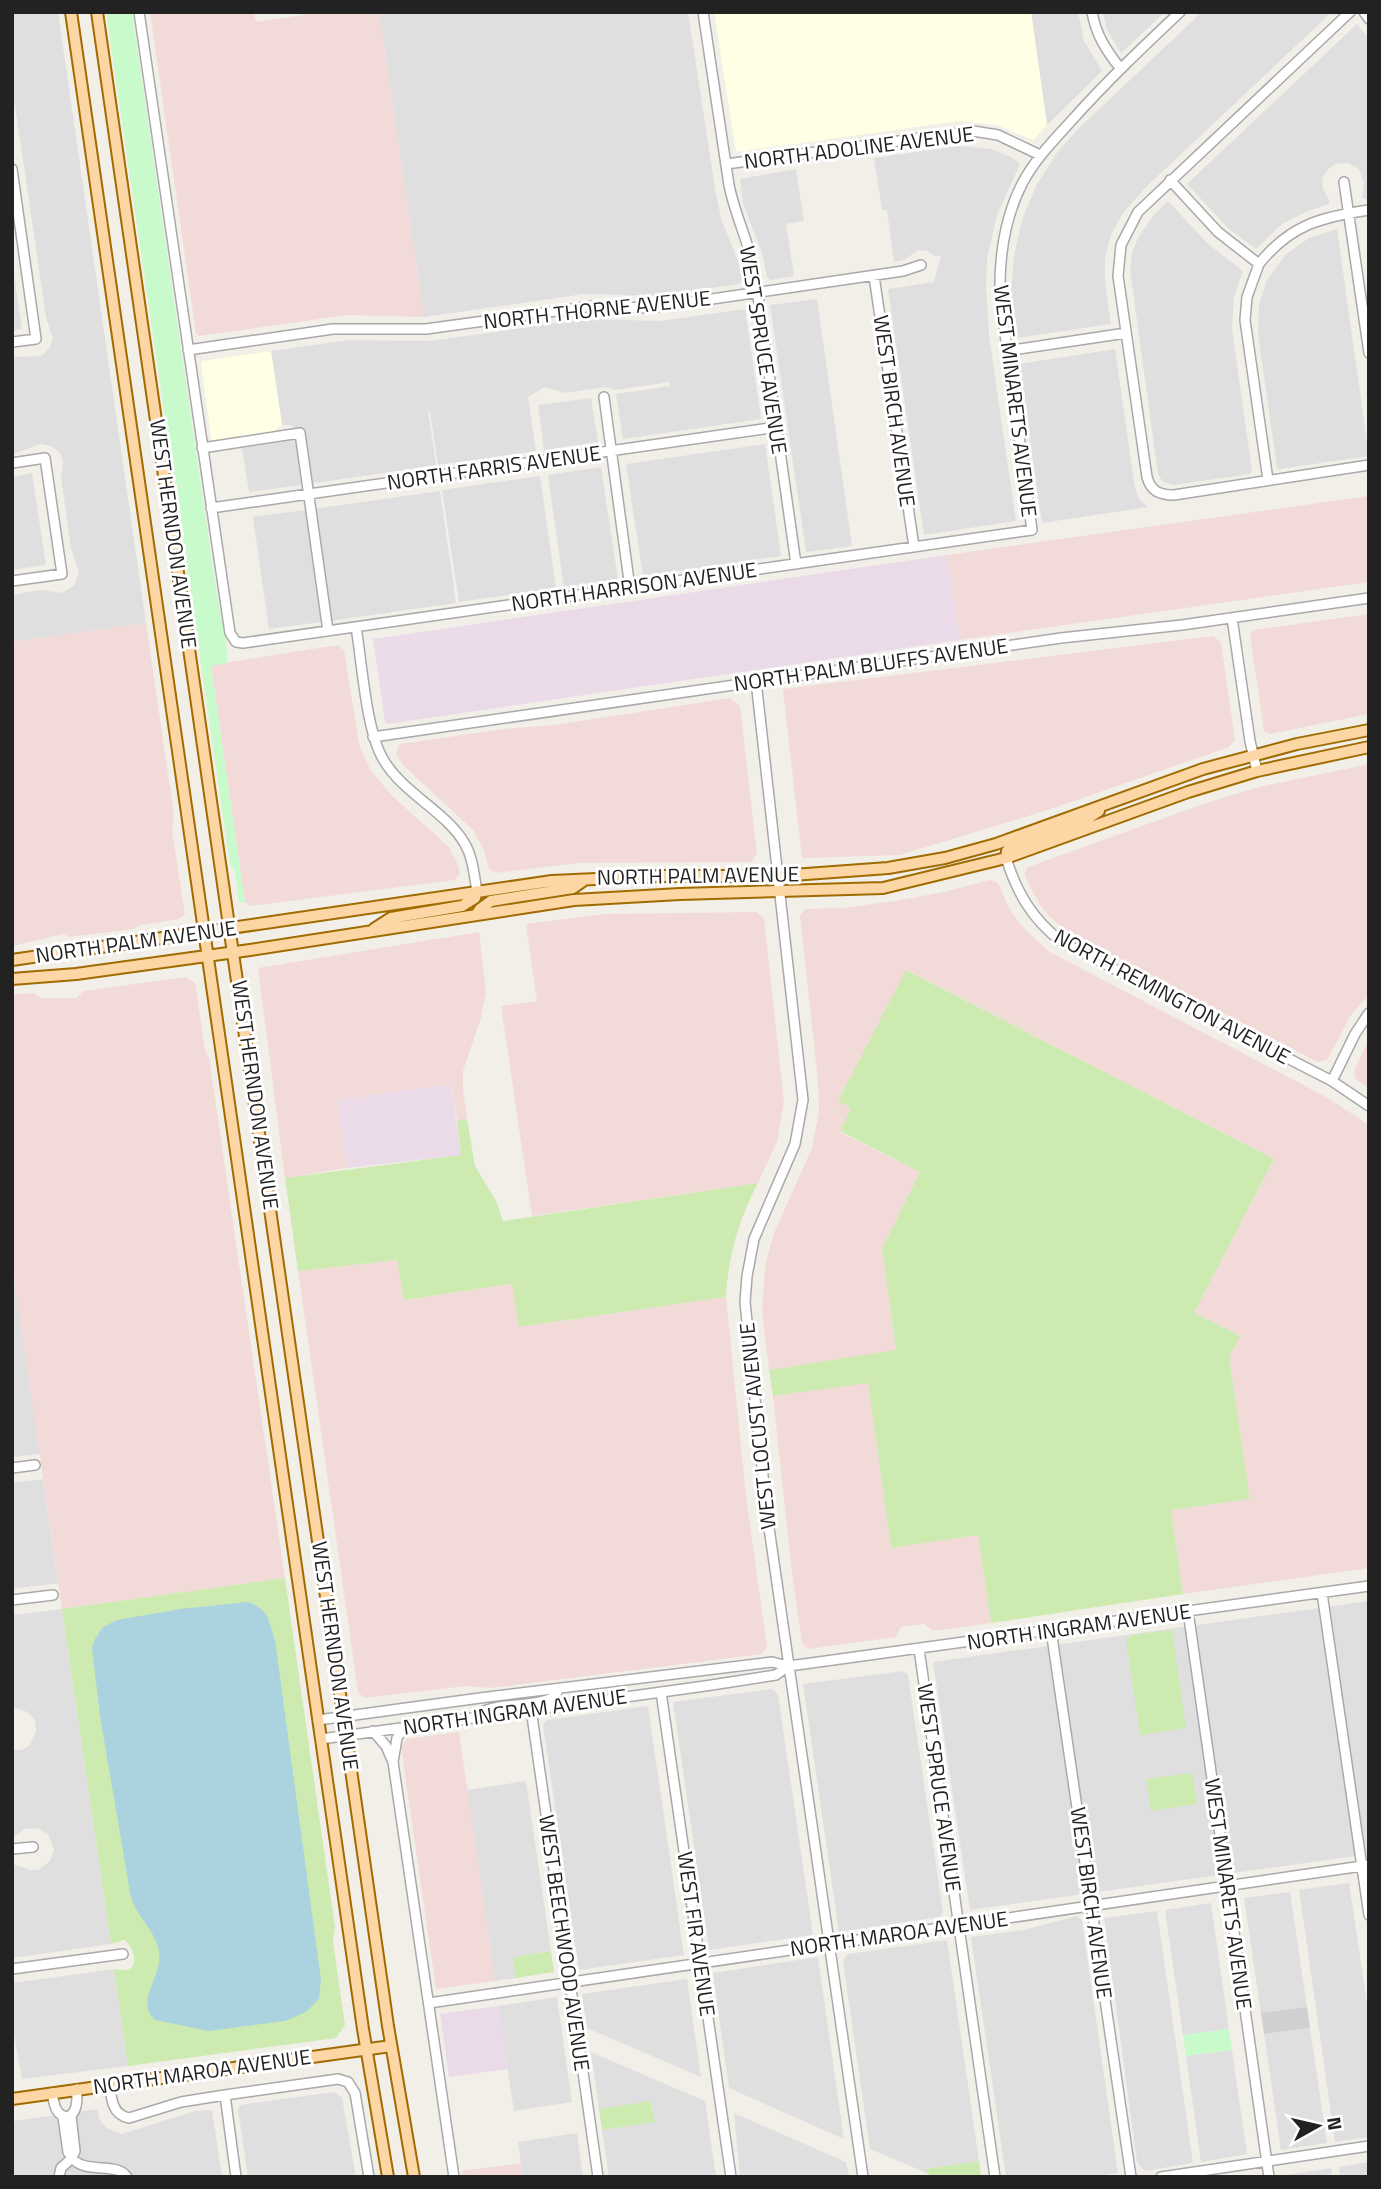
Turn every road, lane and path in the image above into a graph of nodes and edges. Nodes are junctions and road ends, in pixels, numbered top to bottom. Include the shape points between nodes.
1 (71, 12) edge
2 (97, 12) edge
3 (139, 12) edge
4 (703, 12) edge
5 (1092, 12) edge
6 (1180, 12) edge
7 (1350, 12) edge
8 (1364, 12) edge
9 (1369, 19) edge
10 (1119, 68) junction
11 (1040, 155) junction
12 (726, 164) junction
13 (12, 169) edge
14 (1170, 180) junction
15 (1344, 182) dead end
16 (1369, 210) edge
17 (1349, 213) junction
18 (1259, 264) junction
19 (920, 265) dead end
20 (874, 276) junction
21 (758, 292) junction
22 (1126, 333) junction
23 (12, 342) edge
24 (188, 349) junction
25 (1006, 351) junction
26 (1369, 353) edge
27 (604, 397) dead end
28 (777, 427) junction
29 (202, 448) junction
30 (612, 451) junction
31 (12, 463) edge
32 (1369, 465) edge
33 (1268, 480) junction
34 (309, 494) junction
35 (211, 508) junction
36 (1032, 530) joint
37 (914, 547) junction
38 (796, 564) junction
39 (12, 580) edge
40 (630, 588) junction
41 (1369, 598) edge
42 (1232, 618) junction
43 (356, 627) junction
44 (328, 631) junction
45 (236, 642) joint
46 (757, 681) junction
47 (1369, 730) edge
48 (373, 737) junction
49 (1369, 747) edge
50 (1253, 755) junction
51 (1257, 771) junction
52 (1119, 799) junction
53 (1006, 858) junction
54 (779, 876) junction
55 (585, 879) junction
56 (477, 891) junction
57 (781, 892) junction
58 (476, 915) junction
59 (231, 928) junction
60 (205, 931) junction
61 (369, 932) junction
62 (234, 952) junction
63 (208, 955) junction
64 (12, 960) edge
65 (12, 979) edge
66 (1369, 1013) edge
67 (1332, 1082) junction
68 (1369, 1106) edge
69 (34, 1465) dead end
70 (12, 1468) edge
71 (1369, 1586) edge
72 (1322, 1593) junction
73 (53, 1594) dead end
74 (12, 1600) edge
75 (1188, 1611) junction
76 (1051, 1630) junction
77 (919, 1649) junction
78 (788, 1666) junction
79 (558, 1689) junction
80 (661, 1692) junction
81 (531, 1709) junction
82 (344, 1716) junction
83 (474, 1716) junction
84 (318, 1720) junction
85 (405, 1726) junction
86 (373, 1731) junction
87 (346, 1735) junction
88 (321, 1739) junction
89 (393, 1762) junction
90 (33, 1847) dead end
91 (12, 1849) edge
92 (1365, 1865) edge
93 (1227, 1885) junction
94 (1091, 1905) junction
95 (1369, 1915) edge
96 (959, 1925) junction
97 (829, 1944) junction
98 (123, 1954) dead end
99 (700, 1963) junction
100 (12, 1969) edge
101 (570, 1982) junction
102 (429, 2003) junction
103 (391, 2046) junction
104 (366, 2049) junction
105 (110, 2084) junction
106 (77, 2089) junction
107 (52, 2093) junction
108 (225, 2095) junction
109 (12, 2099) edge
110 (67, 2117) junction
111 (1369, 2146) edge
112 (72, 2158) junction
113 (1267, 2161) junction
114 (59, 2177) edge
115 (127, 2177) edge
116 (236, 2177) edge
117 (369, 2177) edge
118 (388, 2177) edge
119 (414, 2177) edge
120 (454, 2177) edge
121 (598, 2177) edge
122 (732, 2177) edge
123 (863, 2177) edge
124 (995, 2177) edge
125 (1131, 2177) edge
126 (1161, 2177) edge
127 (1269, 2177) edge

1 - 60 main road, WEST HERNDON AVENUE
2 - 59 main road, WEST HERNDON AVENUE
3 - 24 street, WEST HERNDON AVENUE
4 - 12 street, WEST SPRUCE AVENUE
5 - 10 street via 1101,43
6 - 10 street
7 - 14 street
8 - 9 street
10 - 11 street
11 - 12 street, NORTH ADOLINE AVENUE via 998,135 965,131
11 - 25 street, WEST MINARETS AVENUE via 1013,204 1002,245 1000,297
12 - 21 street, WEST SPRUCE AVENUE
13 - 23 street via 36,339
14 - 18 street via 1218,232
14 - 22 street via 1138,212 1121,245 1118,276
15 - 17 street
16 - 17 street
17 - 18 street via 1304,225 1286,235
17 - 26 street
18 - 33 street via 1245,320
19 - 20 street, NORTH THORNE AVENUE
20 - 21 street, NORTH THORNE AVENUE
20 - 37 street, WEST BIRCH AVENUE
21 - 24 street, NORTH THORNE AVENUE via 651,308 593,306 426,329 333,329
21 - 28 street, WEST SPRUCE AVENUE
22 - 25 street
22 - 33 street via 1147,477 1156,492 1174,495
24 - 29 street, WEST HERNDON AVENUE
25 - 36 street, WEST MINARETS AVENUE
27 - 30 street
28 - 30 street, NORTH FARRIS AVENUE
28 - 38 street, WEST SPRUCE AVENUE
29 - 34 street via 300,433
29 - 35 street, WEST HERNDON AVENUE
30 - 34 street, NORTH FARRIS AVENUE
30 - 40 street
31 - 39 street via 46,458 62,573
32 - 33 street
34 - 35 street, NORTH FARRIS AVENUE
34 - 44 street
35 - 45 street, WEST HERNDON AVENUE via 230,633
36 - 37 street, NORTH HARRISON AVENUE
37 - 38 street, NORTH HARRISON AVENUE
38 - 40 street, NORTH HARRISON AVENUE
40 - 43 street, NORTH HARRISON AVENUE
41 - 42 street, NORTH PALM BLUFFS AVENUE
42 - 46 street, NORTH PALM BLUFFS AVENUE
42 - 50 street
43 - 44 street, NORTH HARRISON AVENUE
43 - 48 street
44 - 45 street, NORTH HARRISON AVENUE
46 - 48 street, NORTH PALM BLUFFS AVENUE
46 - 54 street, WEST LOCUST AVENUE
47 - 50 main road, NORTH PALM AVENUE
48 - 56 street via 393,774 465,845
49 - 51 main road, NORTH PALM AVENUE
50 - 51 street
50 - 52 main road, NORTH PALM AVENUE
51 - 53 main road, NORTH PALM AVENUE
52 - 53 main road via 1085,820 1010,848
52 - 54 main road, NORTH PALM AVENUE via 945,858 888,868
53 - 57 main road, NORTH PALM AVENUE via 883,888
53 - 67 street, NORTH REMINGTON AVENUE via 1024,902 1062,942
54 - 55 main road, NORTH PALM AVENUE
54 - 57 street, WEST LOCUST AVENUE
55 - 56 main road, NORTH PALM AVENUE
55 - 58 main road via 572,888 491,901
56 - 59 main road, NORTH PALM AVENUE
56 - 61 main road via 475,898 462,906 391,918
57 - 58 main road, NORTH PALM AVENUE via 574,901
57 - 78 street, WEST LOCUST AVENUE via 803,1100 795,1144 754,1239 745,1302
58 - 61 main road, NORTH PALM AVENUE
59 - 60 main road, NORTH PALM AVENUE
59 - 62 main road, WEST HERNDON AVENUE
60 - 63 main road, WEST HERNDON AVENUE
60 - 64 main road, NORTH PALM AVENUE
61 - 62 main road, NORTH PALM AVENUE
62 - 63 main road, NORTH PALM AVENUE
62 - 82 main road, WEST HERNDON AVENUE
63 - 65 main road, NORTH PALM AVENUE
63 - 84 main road, WEST HERNDON AVENUE
66 - 67 street
67 - 68 street, NORTH REMINGTON AVENUE
69 - 70 street
71 - 72 street, NORTH INGRAM AVENUE
72 - 75 street, NORTH INGRAM AVENUE
72 - 92 street
73 - 74 street
75 - 76 street, NORTH INGRAM AVENUE
75 - 93 street, WEST MINARETS AVENUE
76 - 77 street, NORTH INGRAM AVENUE
76 - 94 street, WEST BIRCH AVENUE
77 - 78 street, NORTH INGRAM AVENUE
77 - 96 street, WEST SPRUCE AVENUE
78 - 79 street, NORTH INGRAM AVENUE via 772,1662
78 - 80 street, NORTH INGRAM AVENUE via 776,1675
78 - 97 street, WEST LOCUST AVENUE
79 - 82 street, NORTH INGRAM AVENUE
79 - 83 street via 548,1699 488,1708
80 - 81 street, NORTH INGRAM AVENUE
80 - 99 street, WEST FIR AVENUE
81 - 83 street, NORTH INGRAM AVENUE
81 - 101 street, WEST BEECHWOOD AVENUE
82 - 84 street, NORTH INGRAM AVENUE
82 - 87 main road, WEST HERNDON AVENUE
83 - 85 street, NORTH INGRAM AVENUE
84 - 88 main road, WEST HERNDON AVENUE
85 - 86 street, NORTH INGRAM AVENUE
85 - 89 street, WEST HERNDON AVENUE
86 - 87 street, NORTH INGRAM AVENUE
86 - 89 street, WEST HERNDON AVENUE
87 - 88 street, NORTH INGRAM AVENUE
87 - 103 main road, WEST HERNDON AVENUE
88 - 104 main road, WEST HERNDON AVENUE
89 - 102 street, WEST HERNDON AVENUE
90 - 91 street
92 - 93 street, NORTH MAROA AVENUE
92 - 95 street
93 - 94 street, NORTH MAROA AVENUE
93 - 113 street, WEST MINARETS AVENUE
94 - 96 street, NORTH MAROA AVENUE
94 - 125 street, WEST BIRCH AVENUE
96 - 97 street, NORTH MAROA AVENUE
96 - 124 street, WEST SPRUCE AVENUE
97 - 99 street, NORTH MAROA AVENUE
97 - 123 street, WEST LOCUST AVENUE
98 - 100 street
99 - 101 street, NORTH MAROA AVENUE
99 - 122 street, WEST FIR AVENUE
101 - 102 street, NORTH MAROA AVENUE
101 - 121 street, WEST BEECHWOOD AVENUE
102 - 120 street, WEST HERNDON AVENUE
103 - 104 main road, NORTH MAROA AVENUE
103 - 119 main road, WEST HERNDON AVENUE
104 - 105 main road, NORTH MAROA AVENUE
104 - 118 main road, WEST HERNDON AVENUE
105 - 106 main road, NORTH MAROA AVENUE
105 - 108 street via 114,2108 129,2118
106 - 107 main road, NORTH MAROA AVENUE
106 - 110 street via 76,2107
107 - 109 main road, NORTH MAROA AVENUE
107 - 110 street via 56,2109
108 - 116 street
108 - 117 street via 338,2079 348,2082 355,2093
110 - 112 street
111 - 113 street
112 - 114 street
112 - 115 street via 83,2166 122,2171
113 - 126 street
113 - 127 street, WEST MINARETS AVENUE

